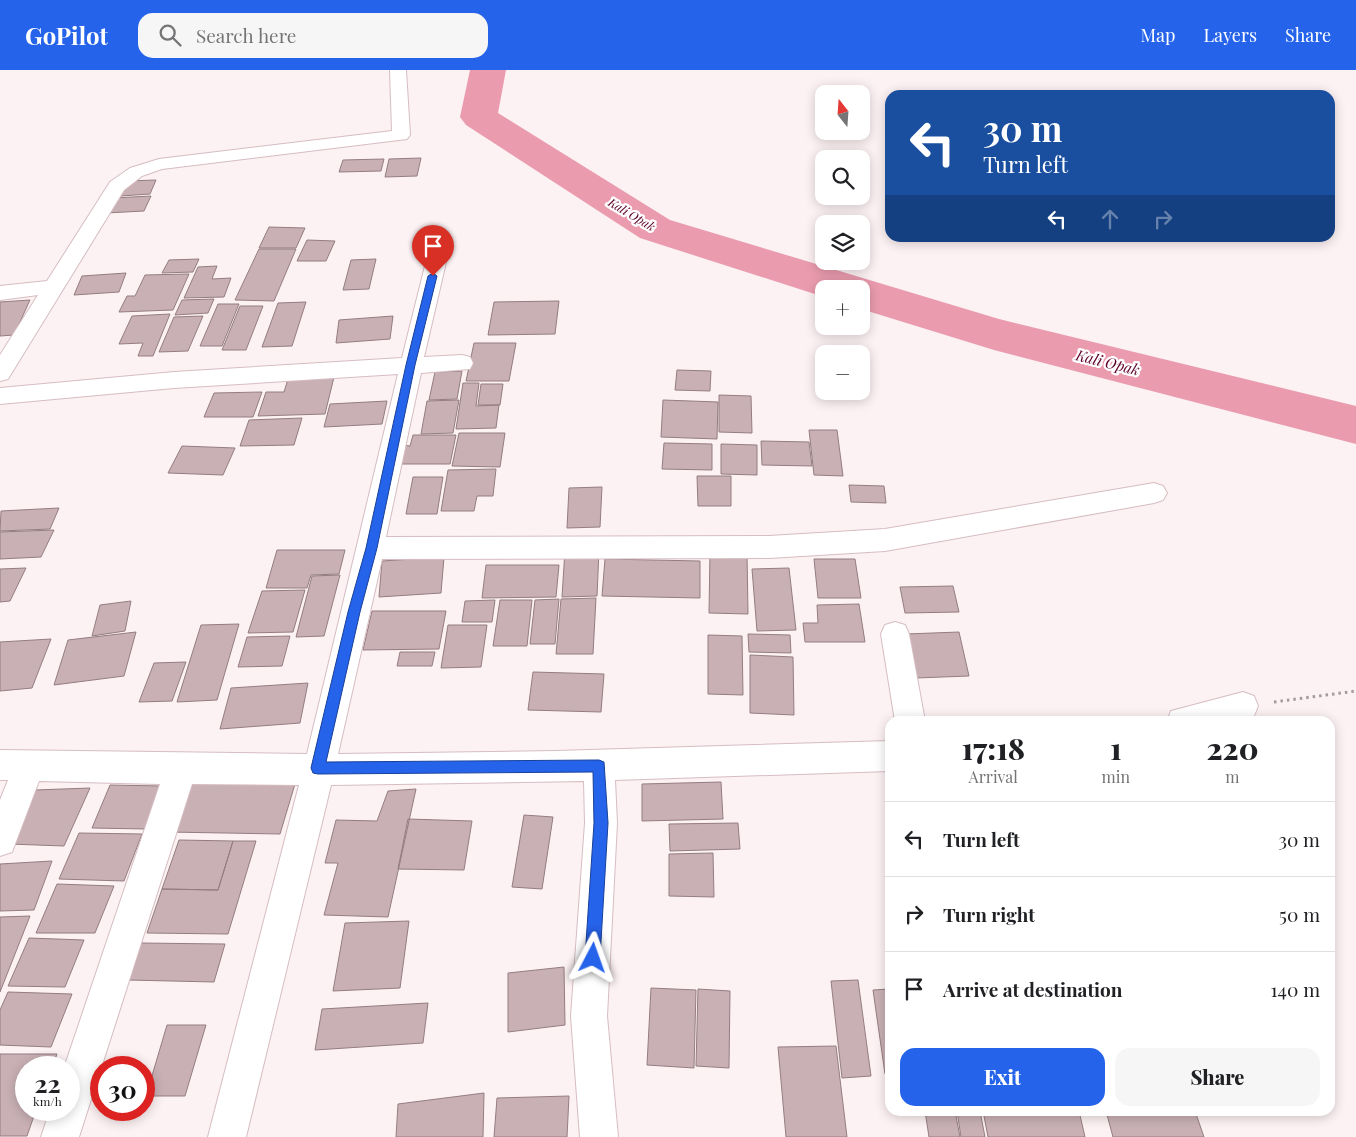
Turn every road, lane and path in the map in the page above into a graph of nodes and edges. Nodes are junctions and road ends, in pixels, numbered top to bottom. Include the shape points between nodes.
1 (398, 70) edge
2 (437, 258) dead end
3 (53, 287) junction
4 (0, 293) edge
5 (462, 363) dead end
6 (411, 365) junction
7 (0, 373) edge
8 (0, 396) edge
9 (1154, 493) dead end
10 (372, 548) junction
11 (895, 634) dead end
12 (1356, 691) edge
13 (1243, 706) joint
14 (909, 716) edge
15 (1202, 716) edge
16 (885, 756) edge
17 (15, 766) edge
18 (599, 766) junction
19 (318, 768) junction
20 (181, 769) junction
21 (0, 840) edge
22 (80, 1077) edge
23 (65, 1121) edge
24 (60, 1137) edge
25 (227, 1137) edge
26 (599, 1137) edge

1 - 3 street via 401,135 159,164 136,172 117,186
2 - 6 street
3 - 4 street
3 - 7 street
5 - 6 street
6 - 8 street via 174,380
6 - 10 street
9 - 10 street via 885,540 769,547
10 - 19 street
11 - 14 street
12 - 13 path
13 - 15 street
16 - 18 street
17 - 20 street
17 - 21 street
18 - 19 street
18 - 26 street via 601,823 589,1016
19 - 20 street
19 - 25 street
20 - 22 street
23 - 24 street

